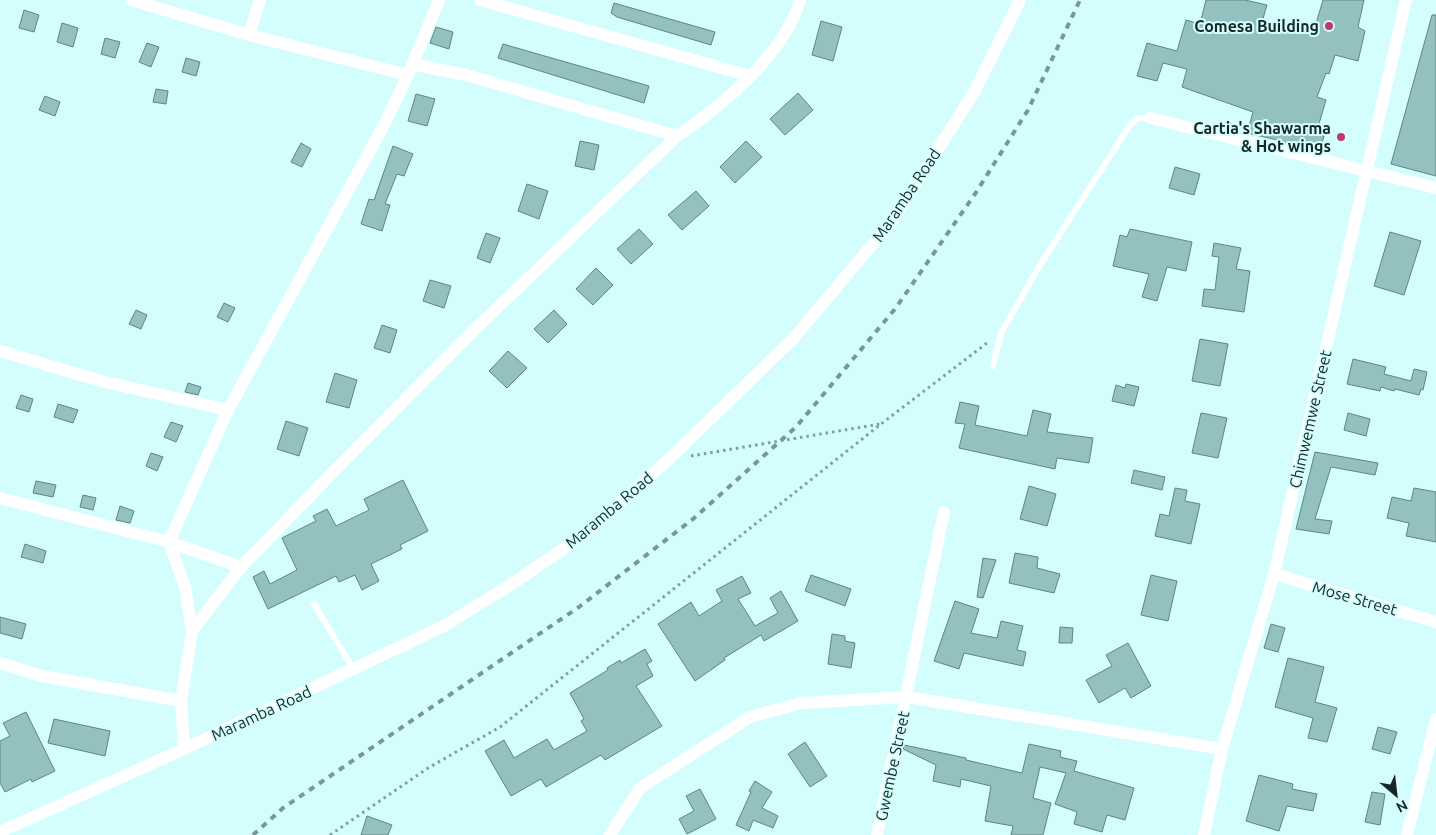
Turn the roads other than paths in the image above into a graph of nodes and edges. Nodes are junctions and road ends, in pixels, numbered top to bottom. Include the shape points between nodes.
1 (130, 0) edge
2 (260, 0) edge
3 (439, 0) edge
4 (480, 0) edge
5 (800, 0) edge
6 (1020, 0) edge
7 (1406, 0) edge
8 (249, 35) junction
9 (410, 69) junction
10 (750, 76) junction
11 (1150, 118) joint
12 (677, 136) junction
13 (1368, 172) junction
14 (1436, 188) edge
15 (0, 351) edge
16 (993, 366) dead end
17 (228, 410) junction
18 (0, 498) edge
19 (944, 512) dead end
20 (169, 542) junction
21 (241, 567) junction
22 (1274, 574) junction
23 (314, 604) dead end
24 (1436, 622) edge
25 (192, 631) junction
26 (0, 663) edge
27 (354, 670) junction
28 (907, 697) junction
29 (181, 701) junction
30 (1436, 719) edge
31 (184, 749) junction
32 (1222, 749) junction
33 (0, 832) edge
34 (610, 835) edge
35 (877, 835) edge
36 (1204, 835) edge
37 (1407, 835) edge

1 - 8 street
2 - 8 street
3 - 9 street
4 - 10 street
5 - 10 street via 775,49
6 - 27 street, Maramba Road via 973,94 892,220 793,339 586,533 444,626
7 - 13 street, Chimwemwe Street
8 - 9 street
9 - 12 street via 466,75
9 - 17 street via 379,134
10 - 12 street via 710,115
11 - 13 street
11 - 16 lane via 1138,118 1130,125 1040,264 1000,333
12 - 21 street via 475,329
13 - 14 street
13 - 22 street, Chimwemwe Street
15 - 17 street via 101,381
17 - 20 street
18 - 20 street
19 - 28 street, Gwembe Street
20 - 21 street
20 - 25 street via 185,587
21 - 25 street
22 - 24 street, Mose Street
22 - 32 street, Chimwemwe Street
23 - 27 lane
25 - 29 street
26 - 29 street via 42,676
27 - 31 street, Maramba Road
28 - 32 street
28 - 34 street via 802,703 750,717 640,788
28 - 35 street, Gwembe Street
29 - 31 street
30 - 37 street
31 - 33 street, Maramba Road
32 - 36 street, Chimwemwe Street

